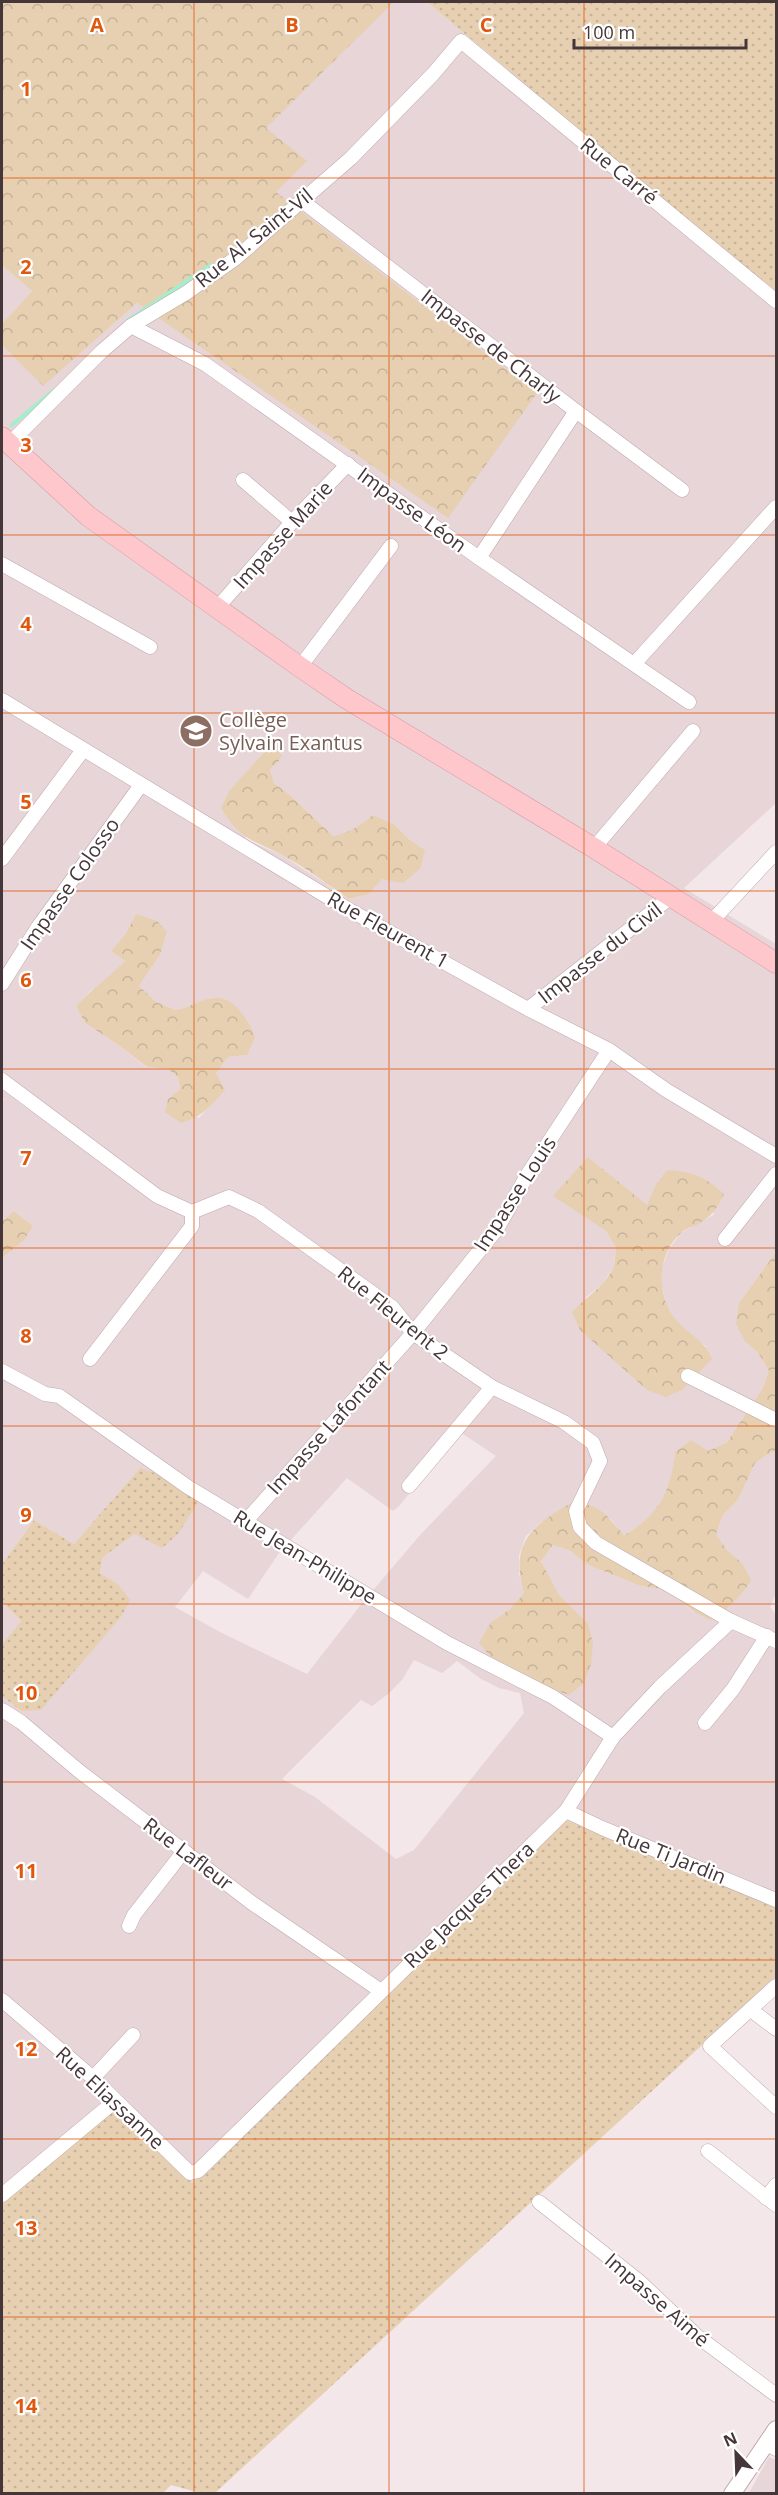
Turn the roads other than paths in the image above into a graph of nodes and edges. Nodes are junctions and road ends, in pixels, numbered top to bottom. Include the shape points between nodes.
1 (461, 41) joint
2 (302, 201) junction
3 (777, 301) edge
4 (131, 326) junction
5 (576, 411) junction
6 (5, 441) edge
7 (348, 464) junction
8 (243, 480) dead end
9 (682, 490) dead end
10 (777, 507) edge
11 (292, 522) junction
12 (391, 546) dead end
13 (479, 558) junction
14 (2, 564) edge
15 (218, 607) junction
16 (150, 647) dead end
17 (634, 664) junction
18 (300, 667) junction
19 (2, 700) edge
20 (689, 702) dead end
21 (693, 731) dead end
22 (83, 750) junction
23 (141, 785) junction
24 (594, 848) junction
25 (777, 852) edge
26 (2, 859) edge
27 (671, 897) junction
28 (711, 922) junction
29 (777, 963) edge
30 (2, 984) edge
31 (528, 1009) junction
32 (609, 1050) junction
33 (2, 1080) edge
34 (777, 1156) edge
35 (777, 1174) edge
36 (192, 1212) junction
37 (725, 1239) dead end
38 (413, 1333) junction
39 (90, 1359) dead end
40 (2, 1371) edge
41 (688, 1376) dead end
42 (492, 1387) junction
43 (777, 1420) edge
44 (409, 1486) dead end
45 (246, 1521) junction
46 (731, 1621) junction
47 (772, 1639) edge
48 (2, 1710) edge
49 (705, 1723) dead end
50 (614, 1737) junction
51 (566, 1811) junction
52 (184, 1851) junction
53 (777, 1900) edge
54 (129, 1926) dead end
55 (777, 1986) edge
56 (381, 1990) junction
57 (2, 2000) edge
58 (751, 2010) junction
59 (777, 2029) edge
60 (133, 2035) dead end
61 (93, 2079) junction
62 (115, 2101) junction
63 (777, 2107) edge
64 (708, 2151) dead end
65 (190, 2174) joint
66 (777, 2185) edge
67 (2, 2195) edge
68 (771, 2201) edge
69 (539, 2202) dead end
70 (777, 2396) edge
71 (777, 2429) edge
72 (771, 2446) edge
73 (732, 2493) edge

1 - 2 street, Rue Al. Saint-Vil via 351,158
1 - 3 street, Rue Carré
2 - 4 street, Rue Al. Saint-Vil via 236,258
2 - 5 street, Impasse de Charly
4 - 6 street, Rue Al. Saint-Vil
4 - 7 street, Impasse Léon via 205,364
5 - 9 street, Impasse de Charly
5 - 13 street
6 - 15 main road via 87,516
7 - 11 street, Impasse Marie
7 - 13 street, Impasse Léon
8 - 11 street
10 - 17 street
11 - 15 street, Impasse Marie
12 - 18 street
13 - 17 street, Impasse Léon
14 - 16 street
15 - 18 main road
17 - 20 street, Impasse Léon
18 - 24 main road
19 - 22 street, Rue Fleurent 1
21 - 24 street
22 - 23 street, Rue Fleurent 1
22 - 26 street
23 - 30 street, Impasse Colosso via 38,927
23 - 31 street, Rue Fleurent 1 via 346,908
24 - 27 main road
25 - 28 street
27 - 28 main road
27 - 31 street, Impasse du Civil
28 - 29 main road
31 - 32 street, Rue Fleurent 1
32 - 34 street, Rue Fleurent 1 via 666,1090
32 - 38 street, Impasse Louis via 529,1172 497,1229
33 - 36 street via 157,1196
35 - 37 street
36 - 38 street, Rue Fleurent 2 via 229,1197 258,1211 392,1307
36 - 39 street via 192,1226
38 - 42 street, Rue Fleurent 2
38 - 45 street, Impasse Lafontant
40 - 45 street, Rue Jean-Philippe via 45,1394 59,1396 188,1487
41 - 43 street
42 - 44 street
42 - 46 street, Rue Fleurent 2 via 564,1422 592,1443 600,1461 576,1511 580,1527 596,1543
45 - 50 street, Rue Jean-Philippe via 447,1643 552,1697
46 - 47 street, Rue Fleurent 2
46 - 50 street, Rue Jacques Thera via 660,1687
47 - 49 street
48 - 52 street, Rue Lafleur
50 - 51 street, Rue Jacques Thera
51 - 53 street, Rue Ti Jardin
51 - 56 street, Rue Jacques Thera
52 - 54 street
52 - 56 street, Rue Lafleur via 252,1903
55 - 58 street
56 - 65 street, Rue Jacques Thera via 198,2172
57 - 61 street, Rue Eliassanne
58 - 59 street
58 - 63 street via 710,2046
60 - 61 street
61 - 62 street, Rue Eliassanne
62 - 65 street, Rue Eliassanne
62 - 67 street
64 - 68 street
66 - 68 street
69 - 70 street, Impasse Aimé via 640,2282 697,2336
71 - 72 street
72 - 73 street

